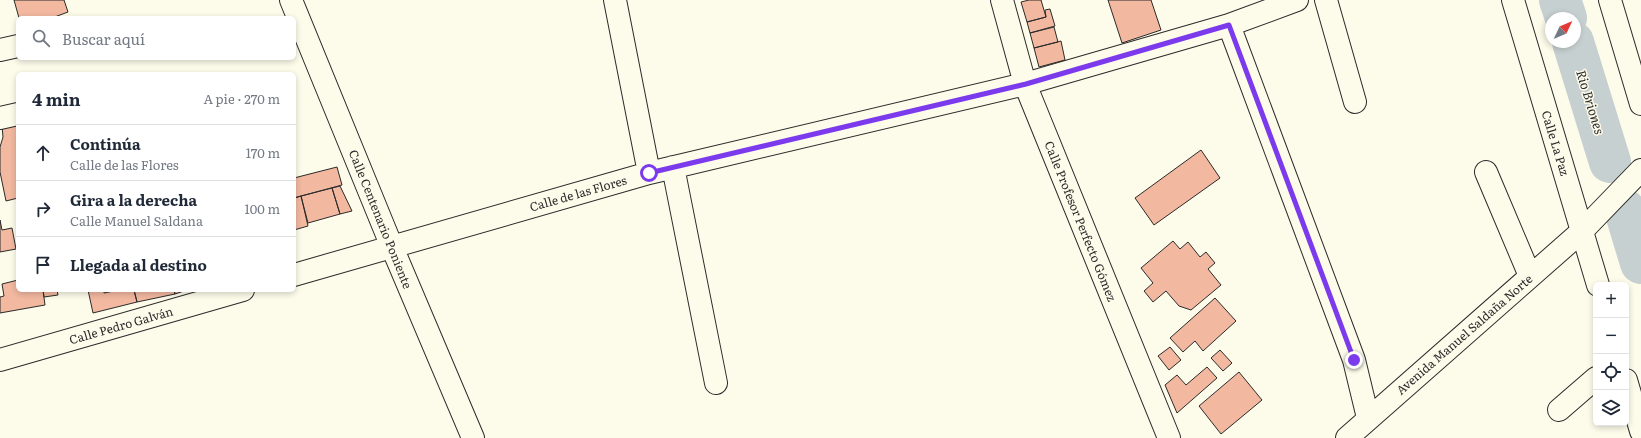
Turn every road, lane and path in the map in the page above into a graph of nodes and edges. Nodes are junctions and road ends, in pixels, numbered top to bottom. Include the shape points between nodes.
1 (291, 0) edge
2 (615, 0) edge
3 (1002, 0) edge
4 (1297, 0) edge
5 (1326, 0) edge
6 (1514, 0) edge
7 (1610, 0) edge
8 (1229, 25) junction
9 (16, 46) edge
10 (0, 50) edge
11 (1026, 84) junction
12 (1355, 102) dead end
13 (1641, 104) edge
14 (16, 114) edge
15 (0, 118) edge
16 (674, 167) junction
17 (1641, 170) edge
18 (1486, 172) dead end
19 (649, 173) junction
20 (1582, 231) junction
21 (392, 247) junction
22 (296, 274) edge
23 (1530, 276) junction
24 (1597, 282) edge
25 (236, 292) edge
26 (0, 360) edge
27 (1593, 381) edge
28 (716, 383) dead end
29 (1629, 390) edge
30 (1559, 410) dead end
31 (1368, 418) junction
32 (1641, 431) edge
33 (473, 438) edge
34 (1169, 438) edge
35 (1347, 438) edge

1 - 21 street, Calle Centenario Poniente
2 - 19 street
3 - 11 street, Calle Profesor Perfecto Gómez
4 - 8 street, Calle de las Flores
5 - 12 street
6 - 20 street, Calle La Paz
7 - 13 street
8 - 11 street, Calle de las Flores
8 - 31 street via 1354,360
9 - 10 street
11 - 16 street, Calle de las Flores
11 - 34 street, Calle Profesor Perfecto Gómez
14 - 15 street
16 - 19 street, Calle de las Flores
16 - 28 street
17 - 20 street, Avenida Manuel Saldaña Norte
18 - 23 street
19 - 21 street, Calle de las Flores
20 - 23 street, Avenida Manuel Saldaña Norte
20 - 24 street, Calle La Paz
21 - 22 street
21 - 33 street, Calle Centenario Poniente
23 - 31 street, Avenida Manuel Saldaña Norte
25 - 26 street, Calle Pedro Galván
27 - 30 street
29 - 32 street
31 - 35 street, Avenida Manuel Saldaña Norte

